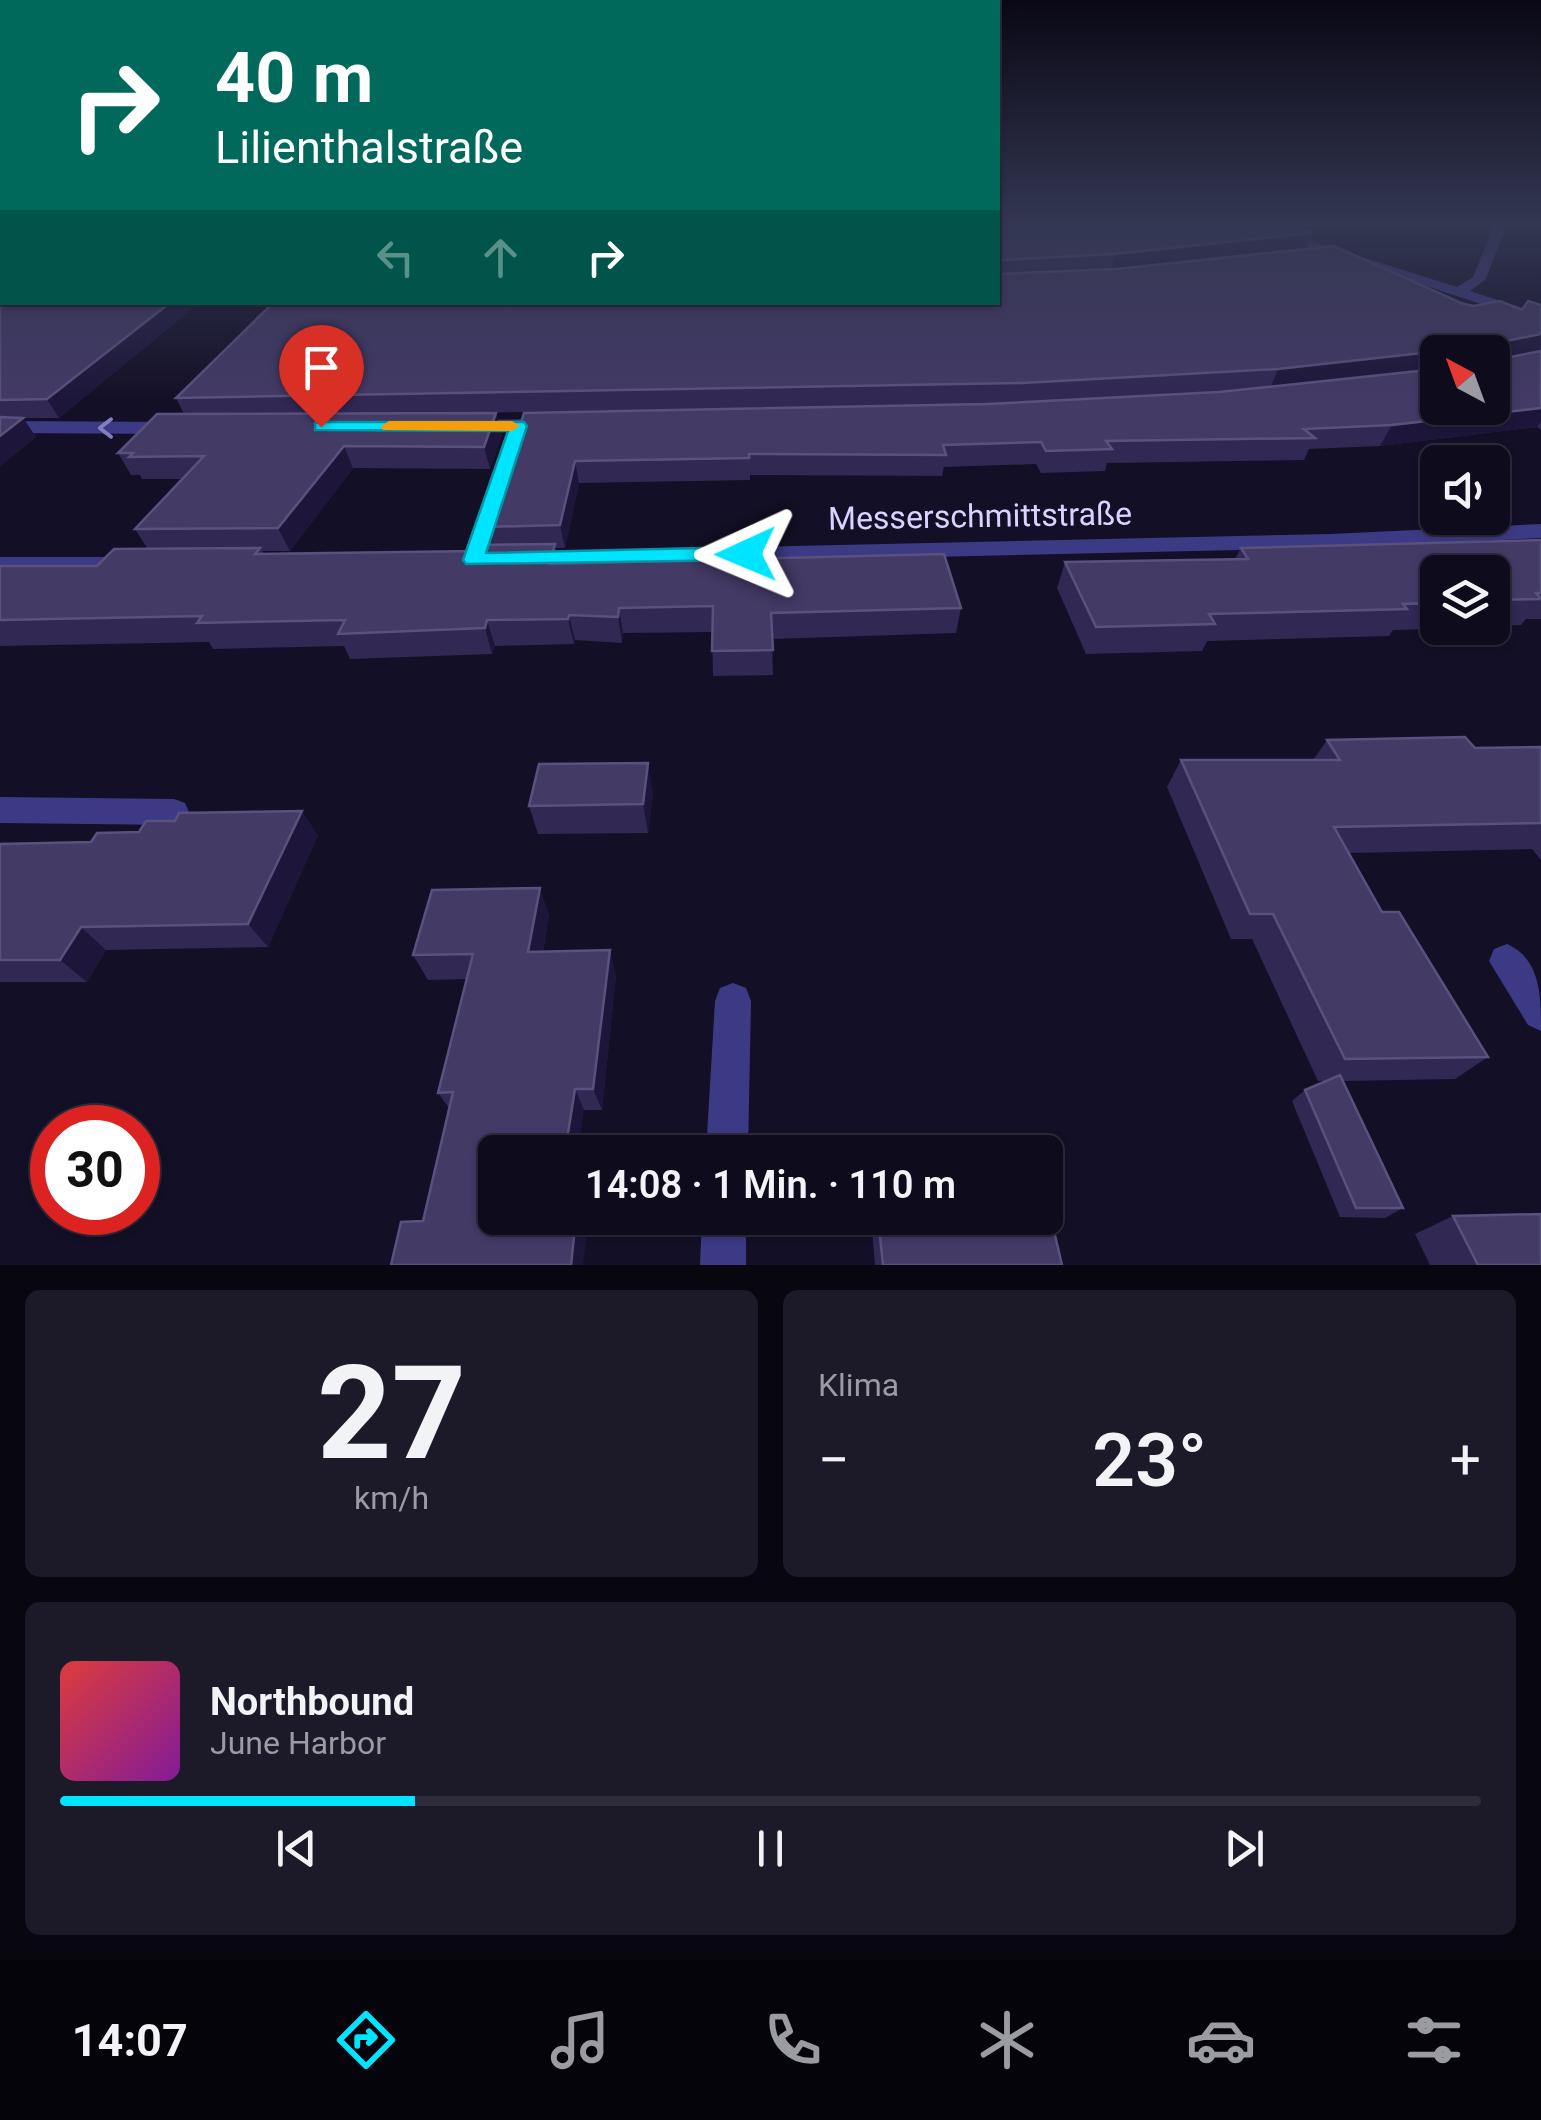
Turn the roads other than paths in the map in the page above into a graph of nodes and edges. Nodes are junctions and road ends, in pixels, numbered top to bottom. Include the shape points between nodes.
1 (1430, 282) edge
2 (1475, 282) edge
3 (1460, 292) junction
4 (1541, 319) edge
5 (577, 424) edge
6 (440, 426) edge
7 (518, 426) junction
8 (0, 427) edge
9 (202, 428) edge
10 (1541, 532) edge
11 (0, 564) edge
12 (145, 564) edge
13 (0, 810) edge
14 (174, 812) edge
15 (1506, 961) dead end
16 (733, 1001) dead end
17 (1541, 1012) edge
18 (728, 1135) edge
19 (723, 1235) edge
20 (722, 1265) edge

1 - 3 street
2 - 3 street
3 - 4 street
5 - 7 street
6 - 7 street
7 - 10 street, Messerschmittstraße via 464,560
9 -> 8 street
11 - 12 street
13 - 14 street
15 - 17 street
16 - 18 street
19 - 20 street

